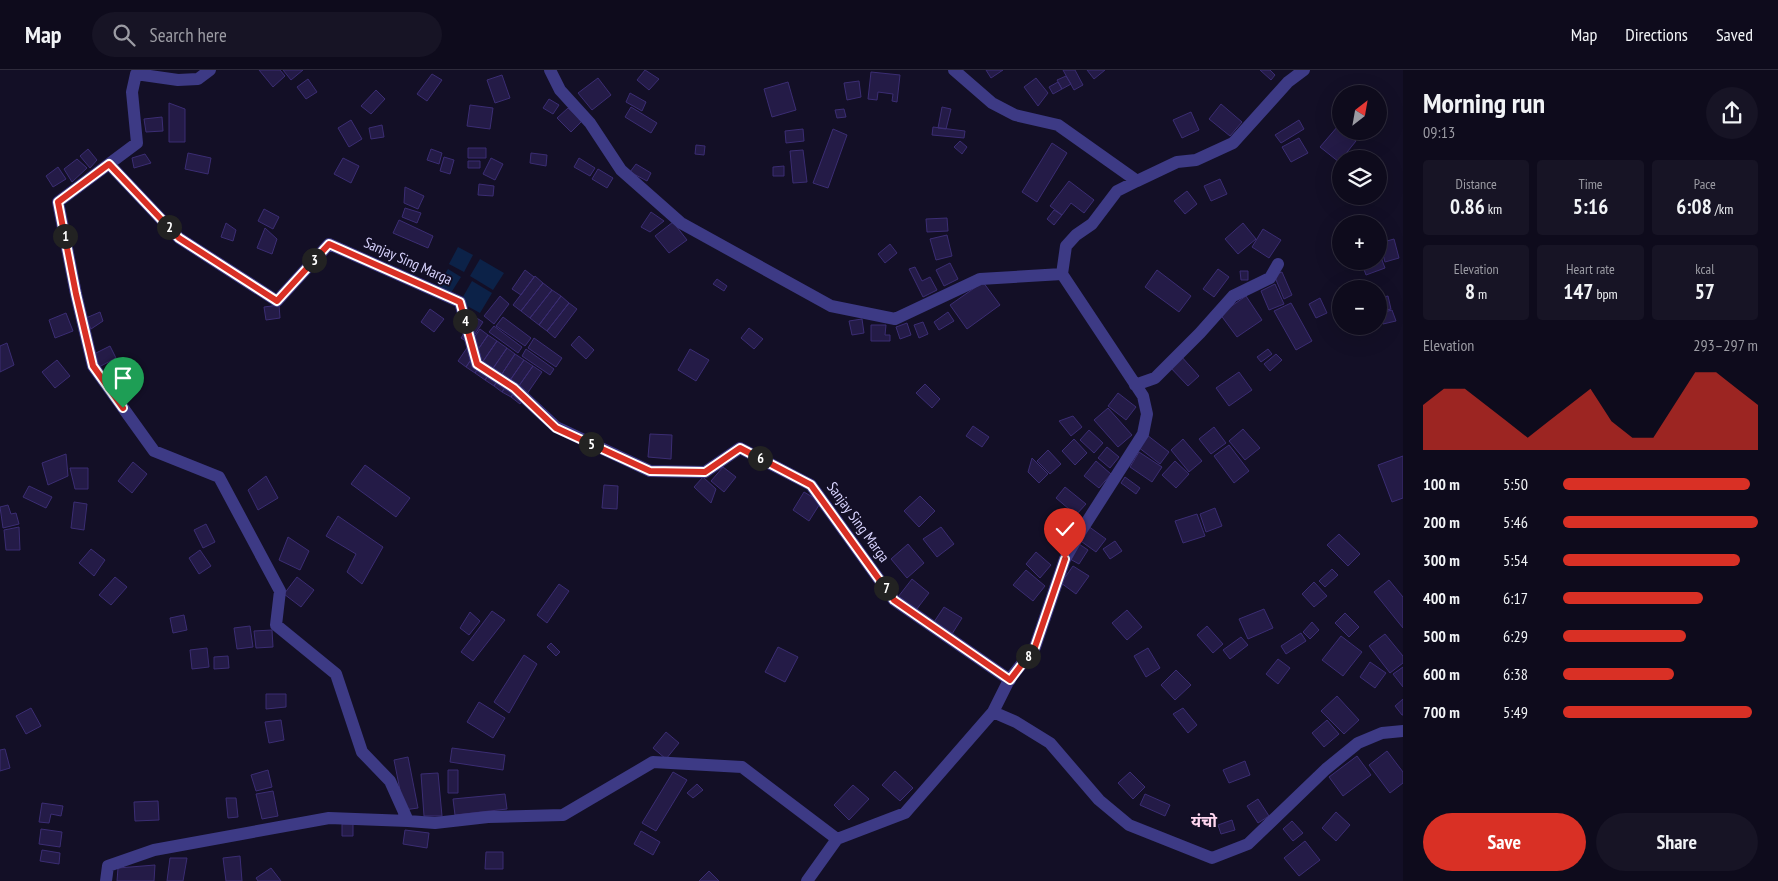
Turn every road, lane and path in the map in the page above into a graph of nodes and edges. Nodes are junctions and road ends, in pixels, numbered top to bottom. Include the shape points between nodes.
1 (210, 70) edge
2 (550, 70) edge
3 (954, 70) edge
4 (1304, 70) edge
5 (109, 164) junction
6 (1137, 181) junction
7 (1278, 264) dead end
8 (1062, 274) junction
9 (1135, 385) junction
10 (1010, 680) junction
11 (994, 712) junction
12 (1403, 731) edge
13 (408, 821) junction
14 (837, 839) junction
15 (106, 881) edge
16 (807, 881) edge

1 - 5 street via 198,79 178,80 136,74 132,92 137,143
2 - 8 street via 560,90 590,123 621,170 681,223 831,306 894,319 980,279
3 - 6 street via 992,103 1015,115 1058,125
4 - 6 street via 1288,82 1232,143 1196,160 1177,162
5 - 10 street, Sanjay Sing Marga via 179,238 277,301 329,244 460,302 477,364 514,388 556,428 650,471 705,472 740,448 811,485 894,600
5 - 13 street via 58,202 93,366 154,450 219,477 280,591 276,625 336,674 362,752 390,781
6 - 8 street via 1117,191 1092,224 1066,246
7 - 9 street via 1270,278 1233,296 1154,378
8 - 9 street
9 - 10 street via 1143,396 1147,414 1143,434 1080,531 1065,559 1035,647
10 - 11 street
11 - 12 street via 1050,743 1098,800 1129,825 1212,858 1248,844 1358,743 1382,733
11 - 14 street via 905,813
13 - 14 street via 564,815 653,762 742,767
13 - 15 street via 329,818 154,850 108,866
14 - 16 street

